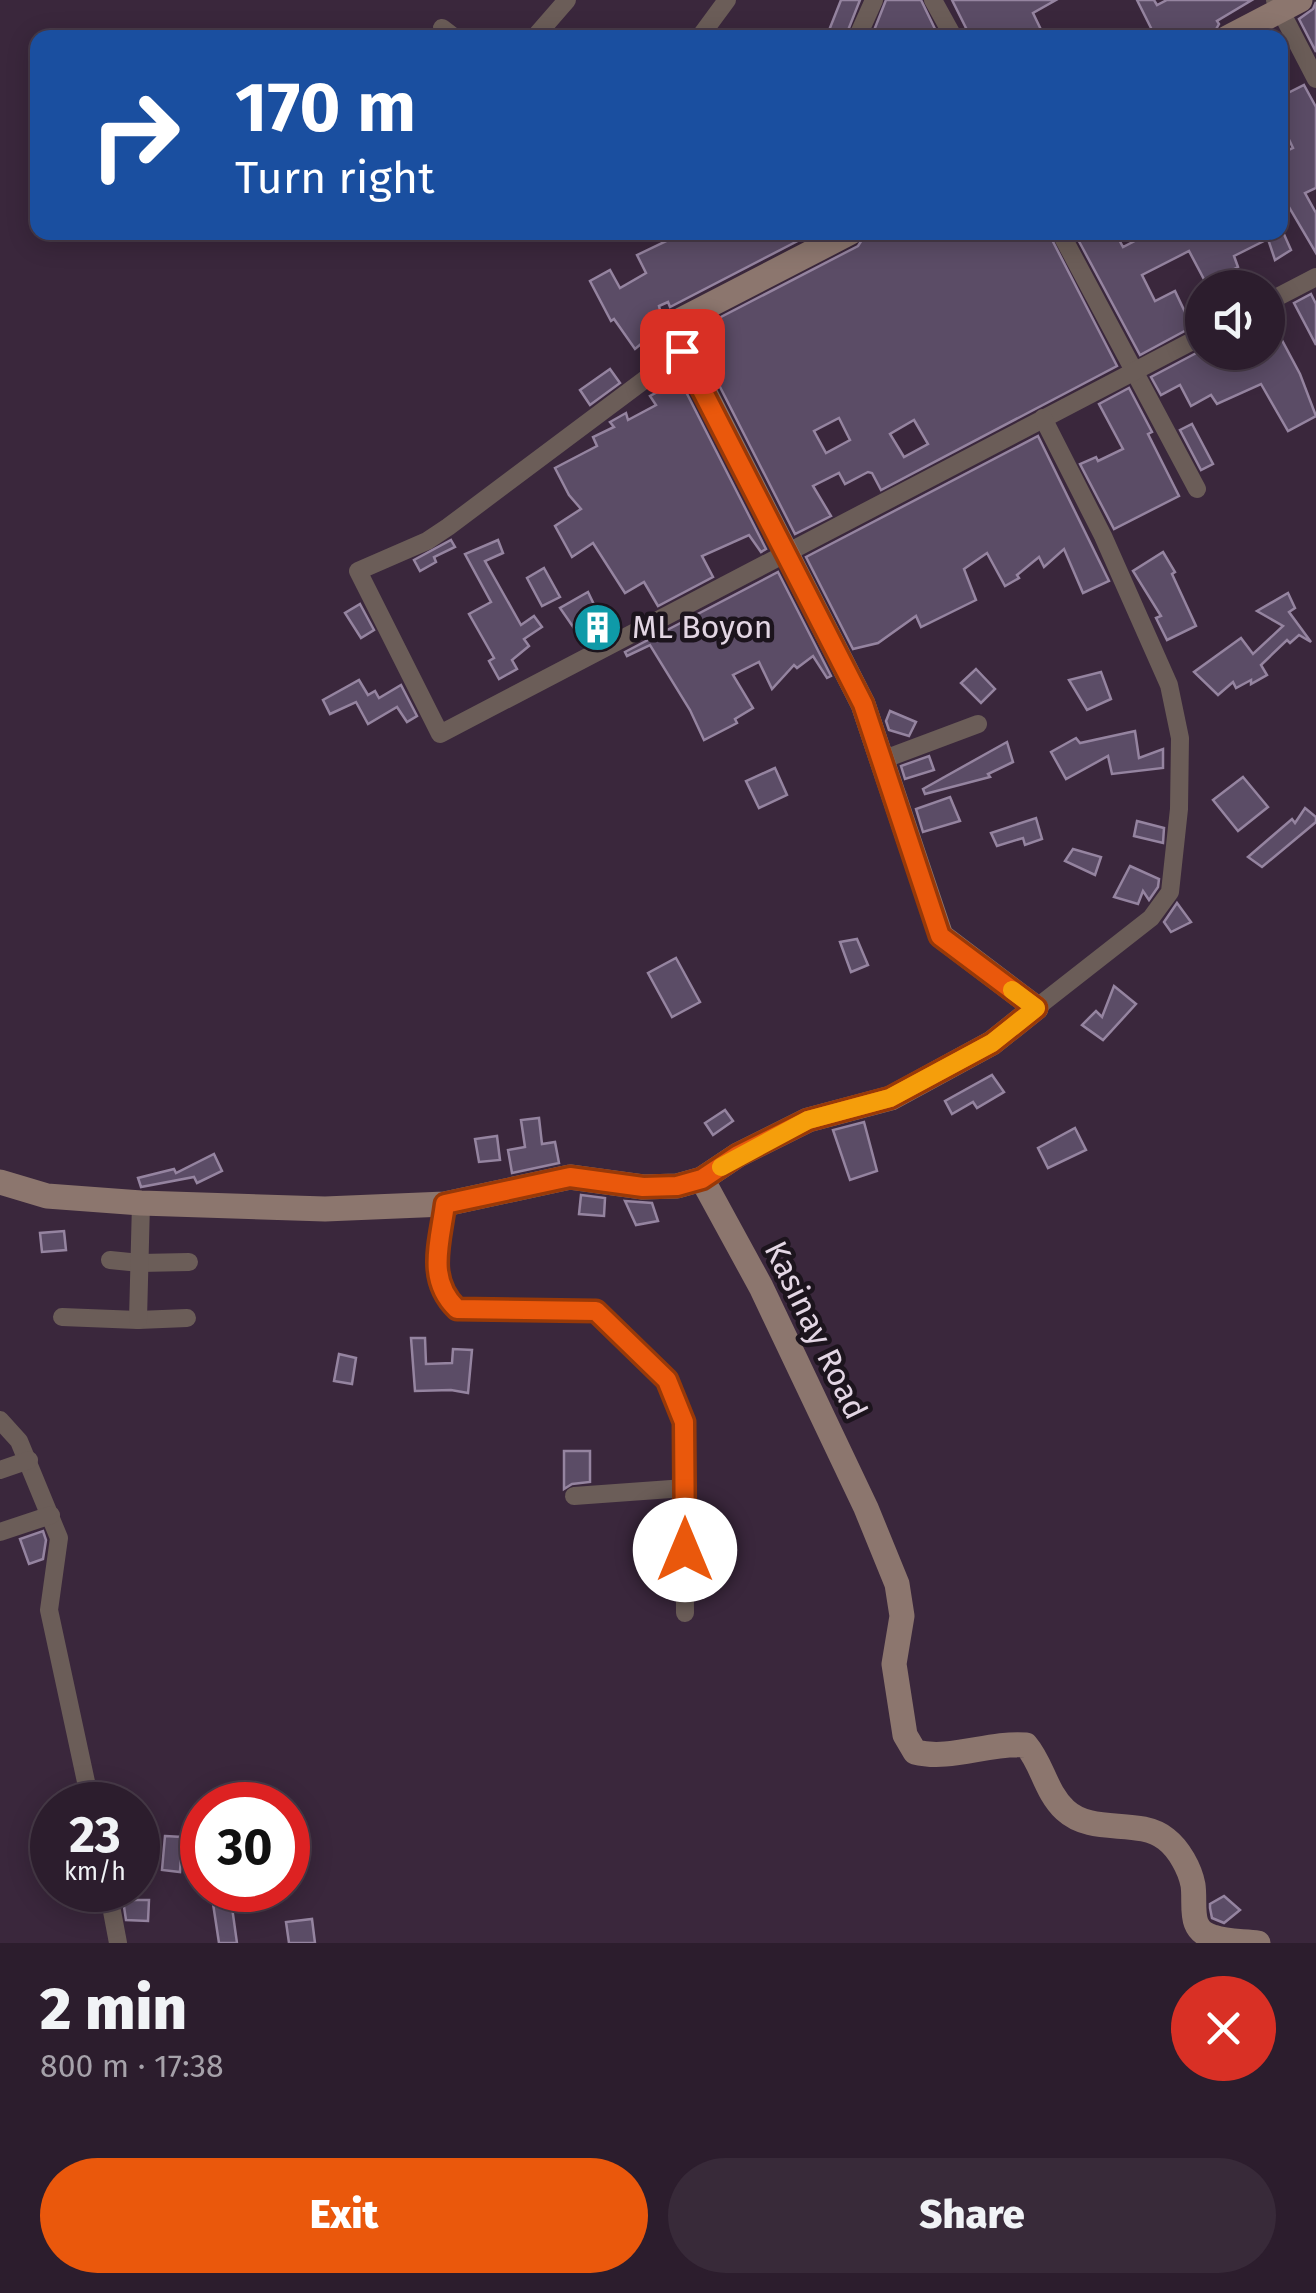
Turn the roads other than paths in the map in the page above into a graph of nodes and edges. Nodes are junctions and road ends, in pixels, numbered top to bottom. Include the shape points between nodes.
1 (568, 0) edge
2 (727, 0) edge
3 (874, 0) edge
4 (933, 0) edge
5 (1285, 3) edge
6 (546, 30) edge
7 (705, 30) edge
8 (861, 30) edge
9 (950, 30) edge
10 (1241, 30) edge
11 (1316, 79) edge
12 (831, 240) edge
13 (1064, 240) edge
14 (1316, 277) edge
15 (1285, 293) edge
16 (1185, 345) edge
17 (682, 351) junction
18 (1134, 372) junction
19 (1044, 418) junction
20 (1197, 488) dead end
21 (786, 553) junction
22 (978, 724) dead end
23 (882, 760) junction
24 (1036, 1008) junction
25 (702, 1179) junction
26 (0, 1182) edge
27 (141, 1204) junction
28 (445, 1204) junction
29 (110, 1260) dead end
30 (190, 1262) dead end
31 (140, 1263) junction
32 (62, 1317) dead end
33 (187, 1318) dead end
34 (138, 1320) junction
35 (0, 1420) edge
36 (29, 1460) junction
37 (0, 1470) edge
38 (685, 1488) junction
39 (574, 1496) dead end
40 (51, 1515) junction
41 (0, 1532) edge
42 (685, 1614) dead end
43 (86, 1782) edge
44 (112, 1912) edge
45 (118, 1943) edge
46 (1258, 1943) edge

1 - 6 street
2 - 7 street
3 - 8 street
4 - 9 street
5 - 10 street
5 - 11 street
12 - 17 street via 675,322
13 - 18 street
14 - 15 street
16 - 18 street
17 - 21 street
17 - 21 street via 448,528 358,571 440,734
18 - 19 street
18 - 20 street
19 - 21 street
19 - 24 street via 1169,684 1180,738 1170,892 1151,918
21 - 23 street via 863,704
22 - 23 street
23 - 24 street via 940,936
24 - 25 street via 992,1043 890,1098 808,1120
25 - 28 street via 643,1187 570,1177
25 - 46 street, Kasinay Road via 776,1318 896,1584 902,1616 894,1664 905,1736 915,1752 934,1756 1026,1745 1050,1794 1068,1813 1166,1840 1193,1884 1198,1927 1210,1937
26 - 27 street via 48,1196
27 - 28 street
27 - 31 street
28 - 38 street via 436,1276 444,1296 457,1309 596,1311 667,1380 684,1422
29 - 31 street
30 - 31 street
31 - 34 street
32 - 34 street
33 - 34 street
35 - 36 street
36 - 37 street
36 - 40 street
38 - 39 street
38 - 42 street
40 - 41 street
40 - 43 street via 60,1538 49,1610
44 - 45 street

